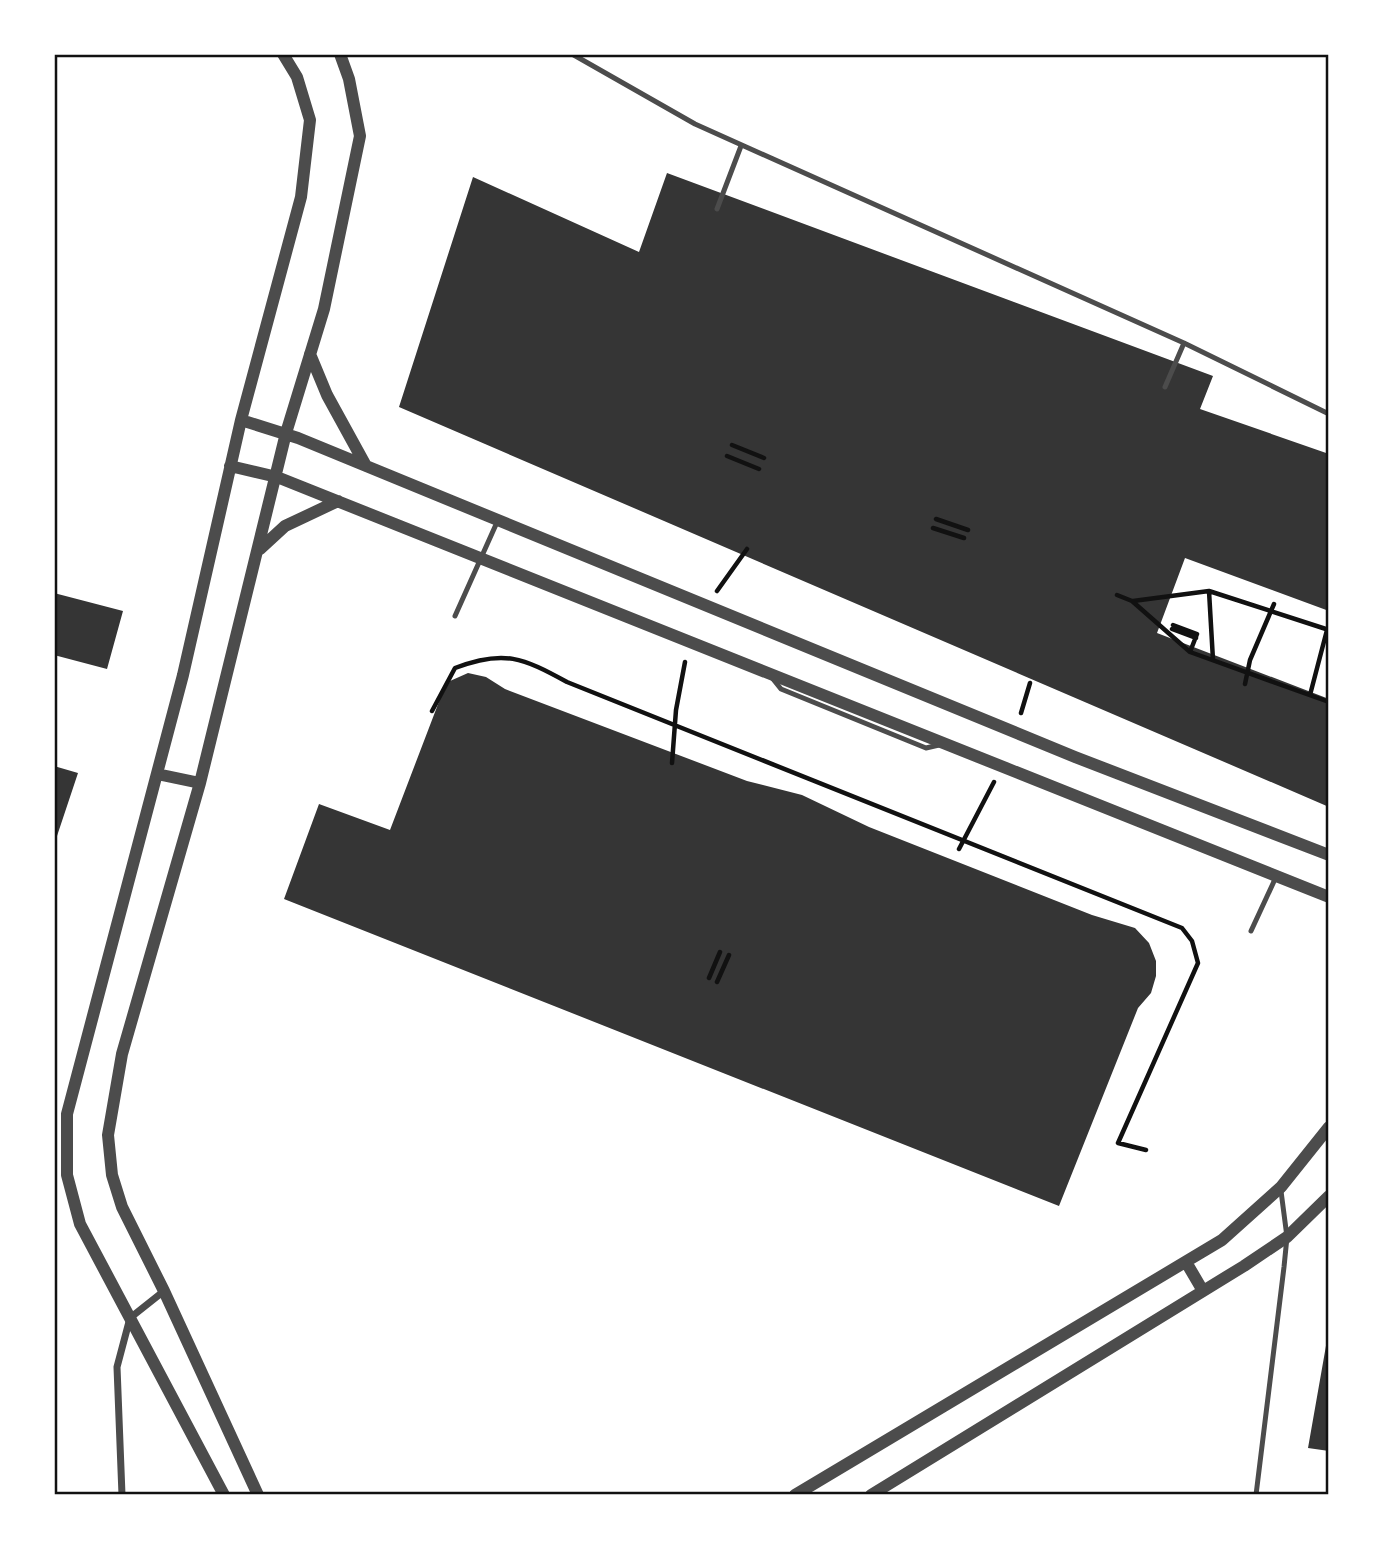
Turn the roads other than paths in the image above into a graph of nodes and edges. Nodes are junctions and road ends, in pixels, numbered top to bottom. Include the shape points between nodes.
1 (283, 54) edge
2 (340, 54) edge
3 (572, 54) edge
4 (741, 146) junction
5 (717, 209) dead end
6 (1184, 343) junction
7 (310, 354) junction
8 (1165, 387) dead end
9 (1329, 414) edge
10 (241, 420) junction
11 (286, 433) junction
12 (230, 466) junction
13 (366, 466) junction
14 (277, 477) junction
15 (338, 501) junction
16 (498, 520) junction
17 (260, 550) junction
18 (480, 558) junction
19 (455, 616) dead end
20 (158, 774) junction
21 (200, 783) junction
22 (1329, 855) edge
23 (1276, 876) junction
24 (1329, 897) edge
25 (1251, 931) dead end
26 (1329, 1128) edge
27 (1281, 1188) junction
28 (1329, 1196) edge
29 (1287, 1237) junction
30 (1186, 1262) junction
31 (164, 1291) junction
32 (1203, 1291) junction
33 (130, 1318) junction
34 (122, 1495) edge
35 (224, 1495) edge
36 (258, 1495) edge
37 (795, 1495) edge
38 (871, 1495) edge
39 (1256, 1495) edge

1 - 10 street via 297,77 310,120 307,162
2 - 7 street via 359,136 324,309
3 - 4 lane
4 - 5 lane
4 - 6 lane
6 - 8 lane
6 - 9 lane
7 - 11 street
7 - 13 street
10 - 11 street
10 - 12 street
11 - 13 street
11 - 14 street
12 - 14 street
12 - 20 street
13 - 16 street
14 - 15 street
14 - 17 street
15 - 17 street via 285,526
15 - 18 street
16 - 18 lane
16 - 22 street via 1075,757
17 - 21 street
18 - 19 lane
18 - 23 street
20 - 21 street
20 - 33 street via 67,1114 67,1175 80,1224
21 - 31 street via 122,1054 108,1135 112,1175 122,1207
23 - 24 street
23 - 25 lane
26 - 27 street
27 - 29 lane
27 - 30 street via 1222,1240
28 - 29 street
29 - 32 street
29 - 39 lane
30 - 32 street
30 - 37 street
31 - 33 street
31 - 36 street
32 - 38 street
33 - 34 street via 117,1367
33 - 35 street

